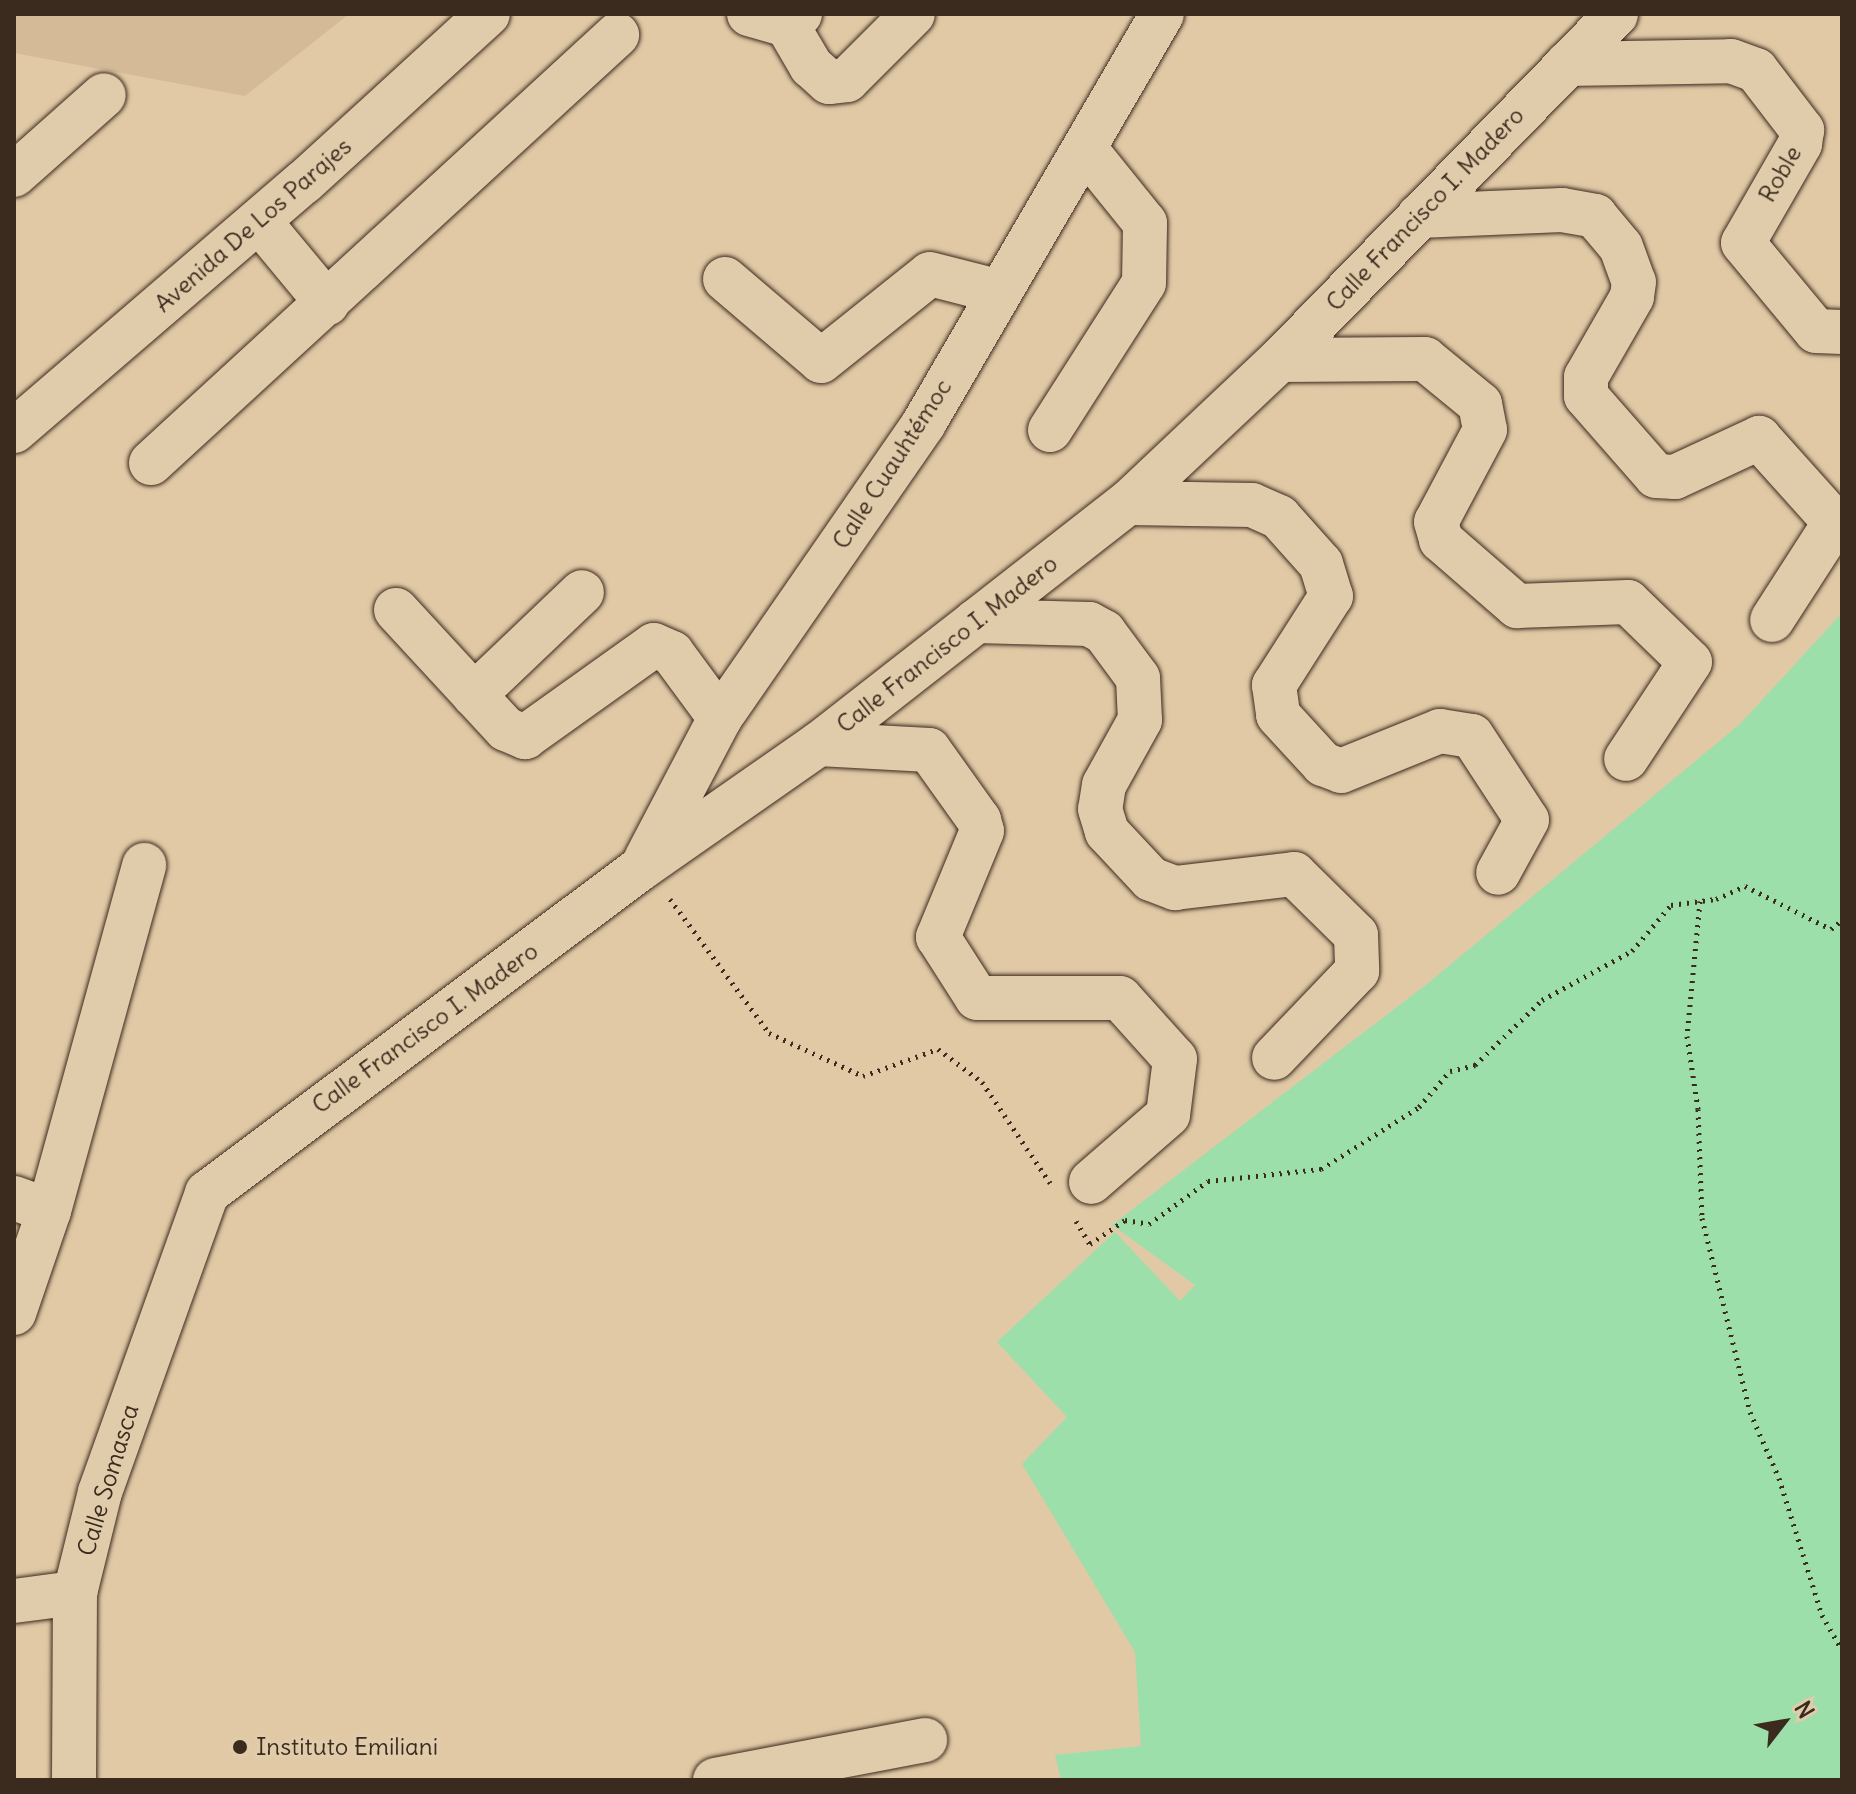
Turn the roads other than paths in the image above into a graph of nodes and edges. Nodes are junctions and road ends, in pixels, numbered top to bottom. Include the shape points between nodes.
1 (488, 14) edge
2 (913, 14) edge
3 (1162, 14) edge
4 (1616, 14) edge
5 (779, 18) edge
6 (617, 35) dead end
7 (1567, 64) junction
8 (104, 95) dead end
9 (1086, 150) junction
10 (14, 175) edge
11 (1419, 216) junction
12 (259, 221) junction
13 (725, 279) dead end
14 (996, 291) junction
15 (327, 303) junction
16 (1842, 332) edge
17 (1280, 360) junction
18 (1050, 430) dead end
19 (14, 431) edge
20 (151, 463) dead end
21 (1128, 503) junction
22 (582, 592) dead end
23 (396, 610) dead end
24 (1772, 620) dead end
25 (976, 621) junction
26 (474, 695) junction
27 (720, 718) junction
28 (819, 744) junction
29 (1626, 759) dead end
30 (144, 865) dead end
31 (641, 868) junction
32 (1498, 873) dead end
33 (1274, 1058) dead end
34 (1091, 1182) dead end
35 (207, 1193) joint
36 (32, 1205) edge
37 (14, 1313) edge
38 (75, 1593) junction
39 (14, 1601) edge
40 (925, 1740) dead end
41 (74, 1780) edge
42 (715, 1780) edge

1 - 12 street, Avenida De Los Parajes
2 - 5 street via 847,80 829,82 811,66
3 - 9 street, Calle Cuauhtémoc
4 - 7 street, Calle Francisco I. Madero
6 - 15 street
7 - 11 street, Calle Francisco I. Madero
7 - 16 street, Roble via 1731,61 1756,70 1802,130 1800,144 1743,243 1816,331
8 - 10 street
9 - 14 street, Calle Cuauhtémoc
9 - 18 street via 1145,223 1144,283
11 - 17 street, Calle Francisco I. Madero
11 - 24 street via 1581,211 1613,236 1630,263 1632,297 1586,377 1586,396 1656,476 1675,477 1759,438 1830,517 1830,530
12 - 15 street
12 - 19 street, Avenida De Los Parajes
13 - 14 street via 821,361 930,274
14 - 27 street, Calle Cuauhtémoc via 924,423
15 - 20 street
17 - 21 street, Calle Francisco I. Madero
17 - 29 street via 1425,359 1480,404 1485,430 1436,522 1441,540 1517,606 1628,602 1690,662
21 - 25 street, Calle Francisco I. Madero
21 - 32 street via 1252,505 1279,517 1321,564 1331,596 1274,685 1278,715 1323,764 1341,771 1440,731 1472,736 1527,820
22 - 26 street
23 - 26 street
25 - 28 street, Calle Francisco I. Madero
25 - 33 street via 1089,624 1104,632 1138,678 1140,720 1104,785 1100,809 1107,832 1151,879 1175,888 1294,874 1356,935 1357,971
26 - 27 street via 506,729 525,737 654,645 672,653
27 - 31 street, Calle Cuauhtémoc
28 - 31 street, Calle Francisco I. Madero
28 - 34 street via 929,750 979,820 982,831 938,937 977,998 1120,998 1175,1059 1168,1115
30 - 36 street
31 - 35 street, Calle Francisco I. Madero
35 - 38 street, Calle Somasca via 100,1492
36 - 37 street
38 - 39 street
38 - 41 street, Calle Somasca
40 - 42 street

